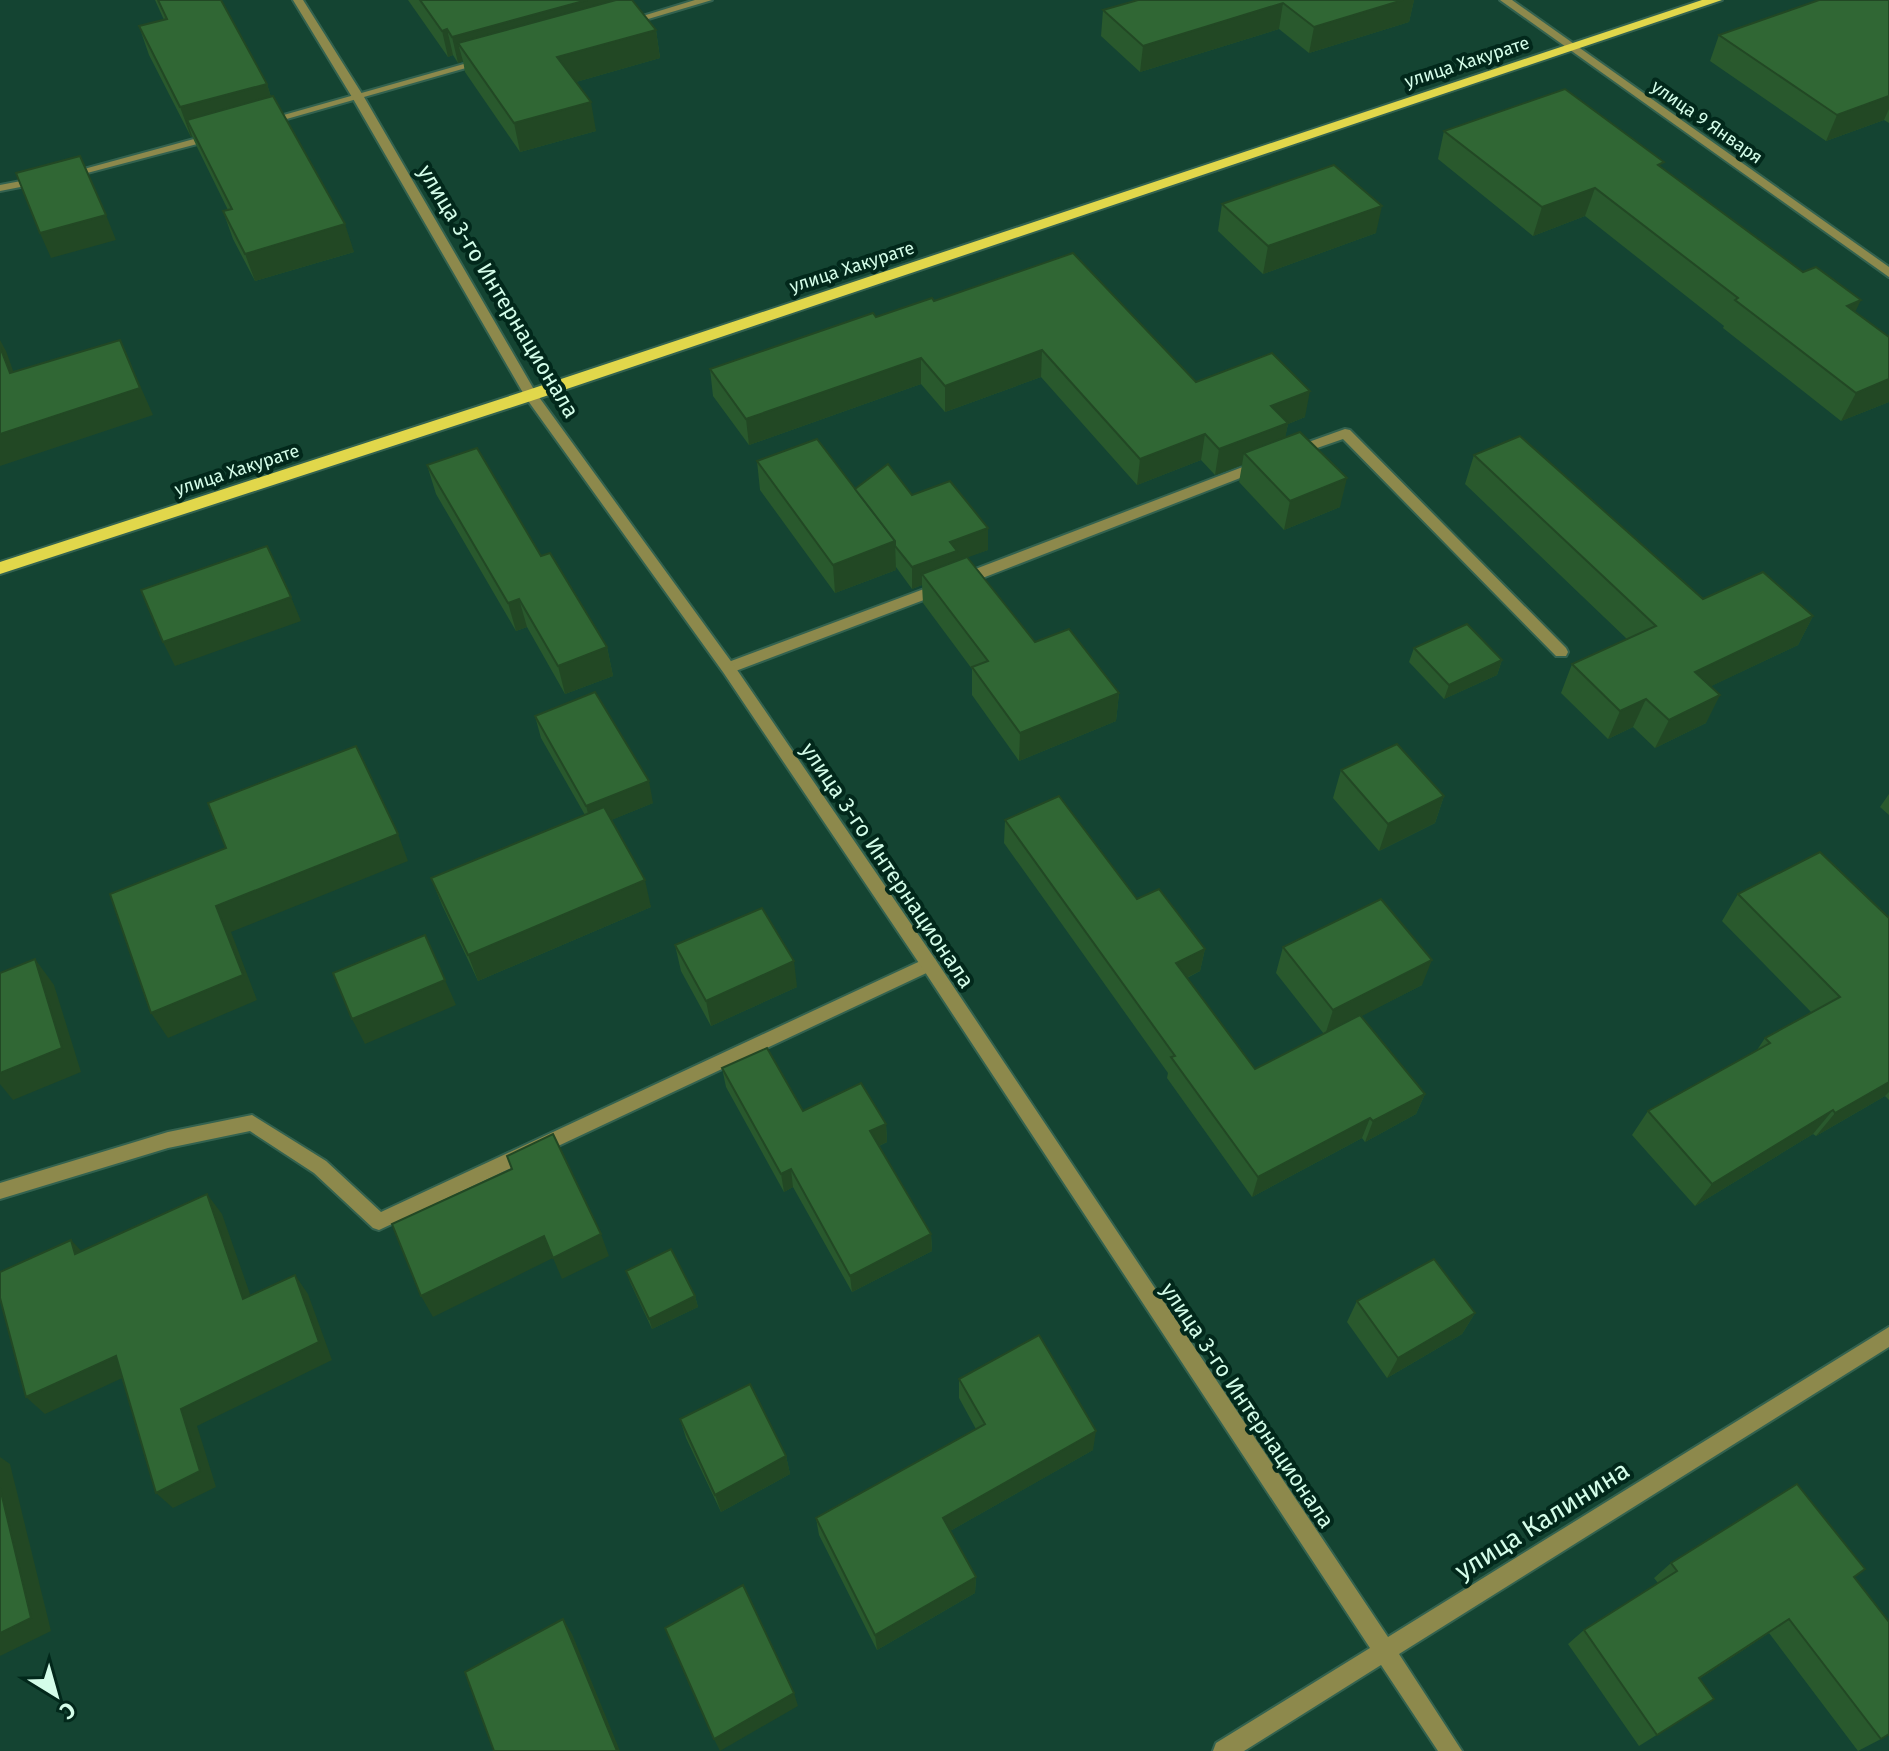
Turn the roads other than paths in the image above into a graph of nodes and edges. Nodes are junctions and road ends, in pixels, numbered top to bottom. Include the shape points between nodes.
1 (298, 0) edge
2 (707, 0) edge
3 (1505, 0) edge
4 (1715, 0) edge
5 (610, 27) edge
6 (1571, 48) junction
7 (491, 60) edge
8 (358, 97) junction
9 (254, 126) edge
10 (224, 134) edge
11 (0, 188) edge
12 (1889, 273) edge
13 (531, 395) junction
14 (0, 568) edge
15 (1561, 652) dead end
16 (728, 668) junction
17 (929, 964) junction
18 (0, 1191) edge
19 (1889, 1336) edge
20 (1386, 1651) junction
21 (1224, 1751) edge
22 (1451, 1751) edge

1 - 8 street, улица 3-го Интернационала
2 - 5 street
3 - 6 street, улица 9 Января
4 - 6 main road, улица Хакурате
6 - 12 street, улица 9 Января
6 - 13 main road, улица Хакурате
7 - 8 street
8 - 9 street
8 - 13 street, улица 3-го Интернационала
10 - 11 street via 90,171
13 - 14 main road, улица Хакурате
13 - 16 street, улица 3-го Интернационала
15 - 16 street via 1345,433
16 - 17 street, улица 3-го Интернационала
17 - 18 street via 379,1222 320,1167 252,1123 168,1140
17 - 20 street, улица 3-го Интернационала
19 - 20 street, улица Калинина
20 - 21 street, улица Калинина
20 - 22 street, улица 3-го Интернационала

